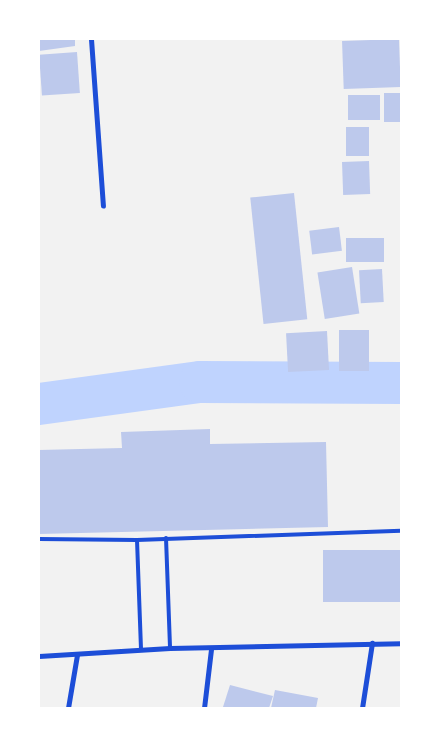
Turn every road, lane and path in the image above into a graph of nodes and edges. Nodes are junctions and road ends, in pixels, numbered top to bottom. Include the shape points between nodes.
1 (91, 39) edge
2 (104, 206) dead end
3 (401, 531) edge
4 (166, 538) junction
5 (39, 539) edge
6 (136, 540) junction
7 (372, 643) junction
8 (401, 643) edge
9 (170, 648) junction
10 (211, 649) junction
11 (141, 650) junction
12 (77, 655) junction
13 (39, 656) edge
14 (68, 708) edge
15 (204, 708) edge
16 (362, 708) edge

1 - 2 street
3 - 4 lane
4 - 6 lane
4 - 9 lane
5 - 6 lane
6 - 11 lane
7 - 8 street
7 - 10 street
7 - 16 street
9 - 10 street
9 - 11 street
10 - 15 street
11 - 12 street
12 - 13 street
12 - 14 street

